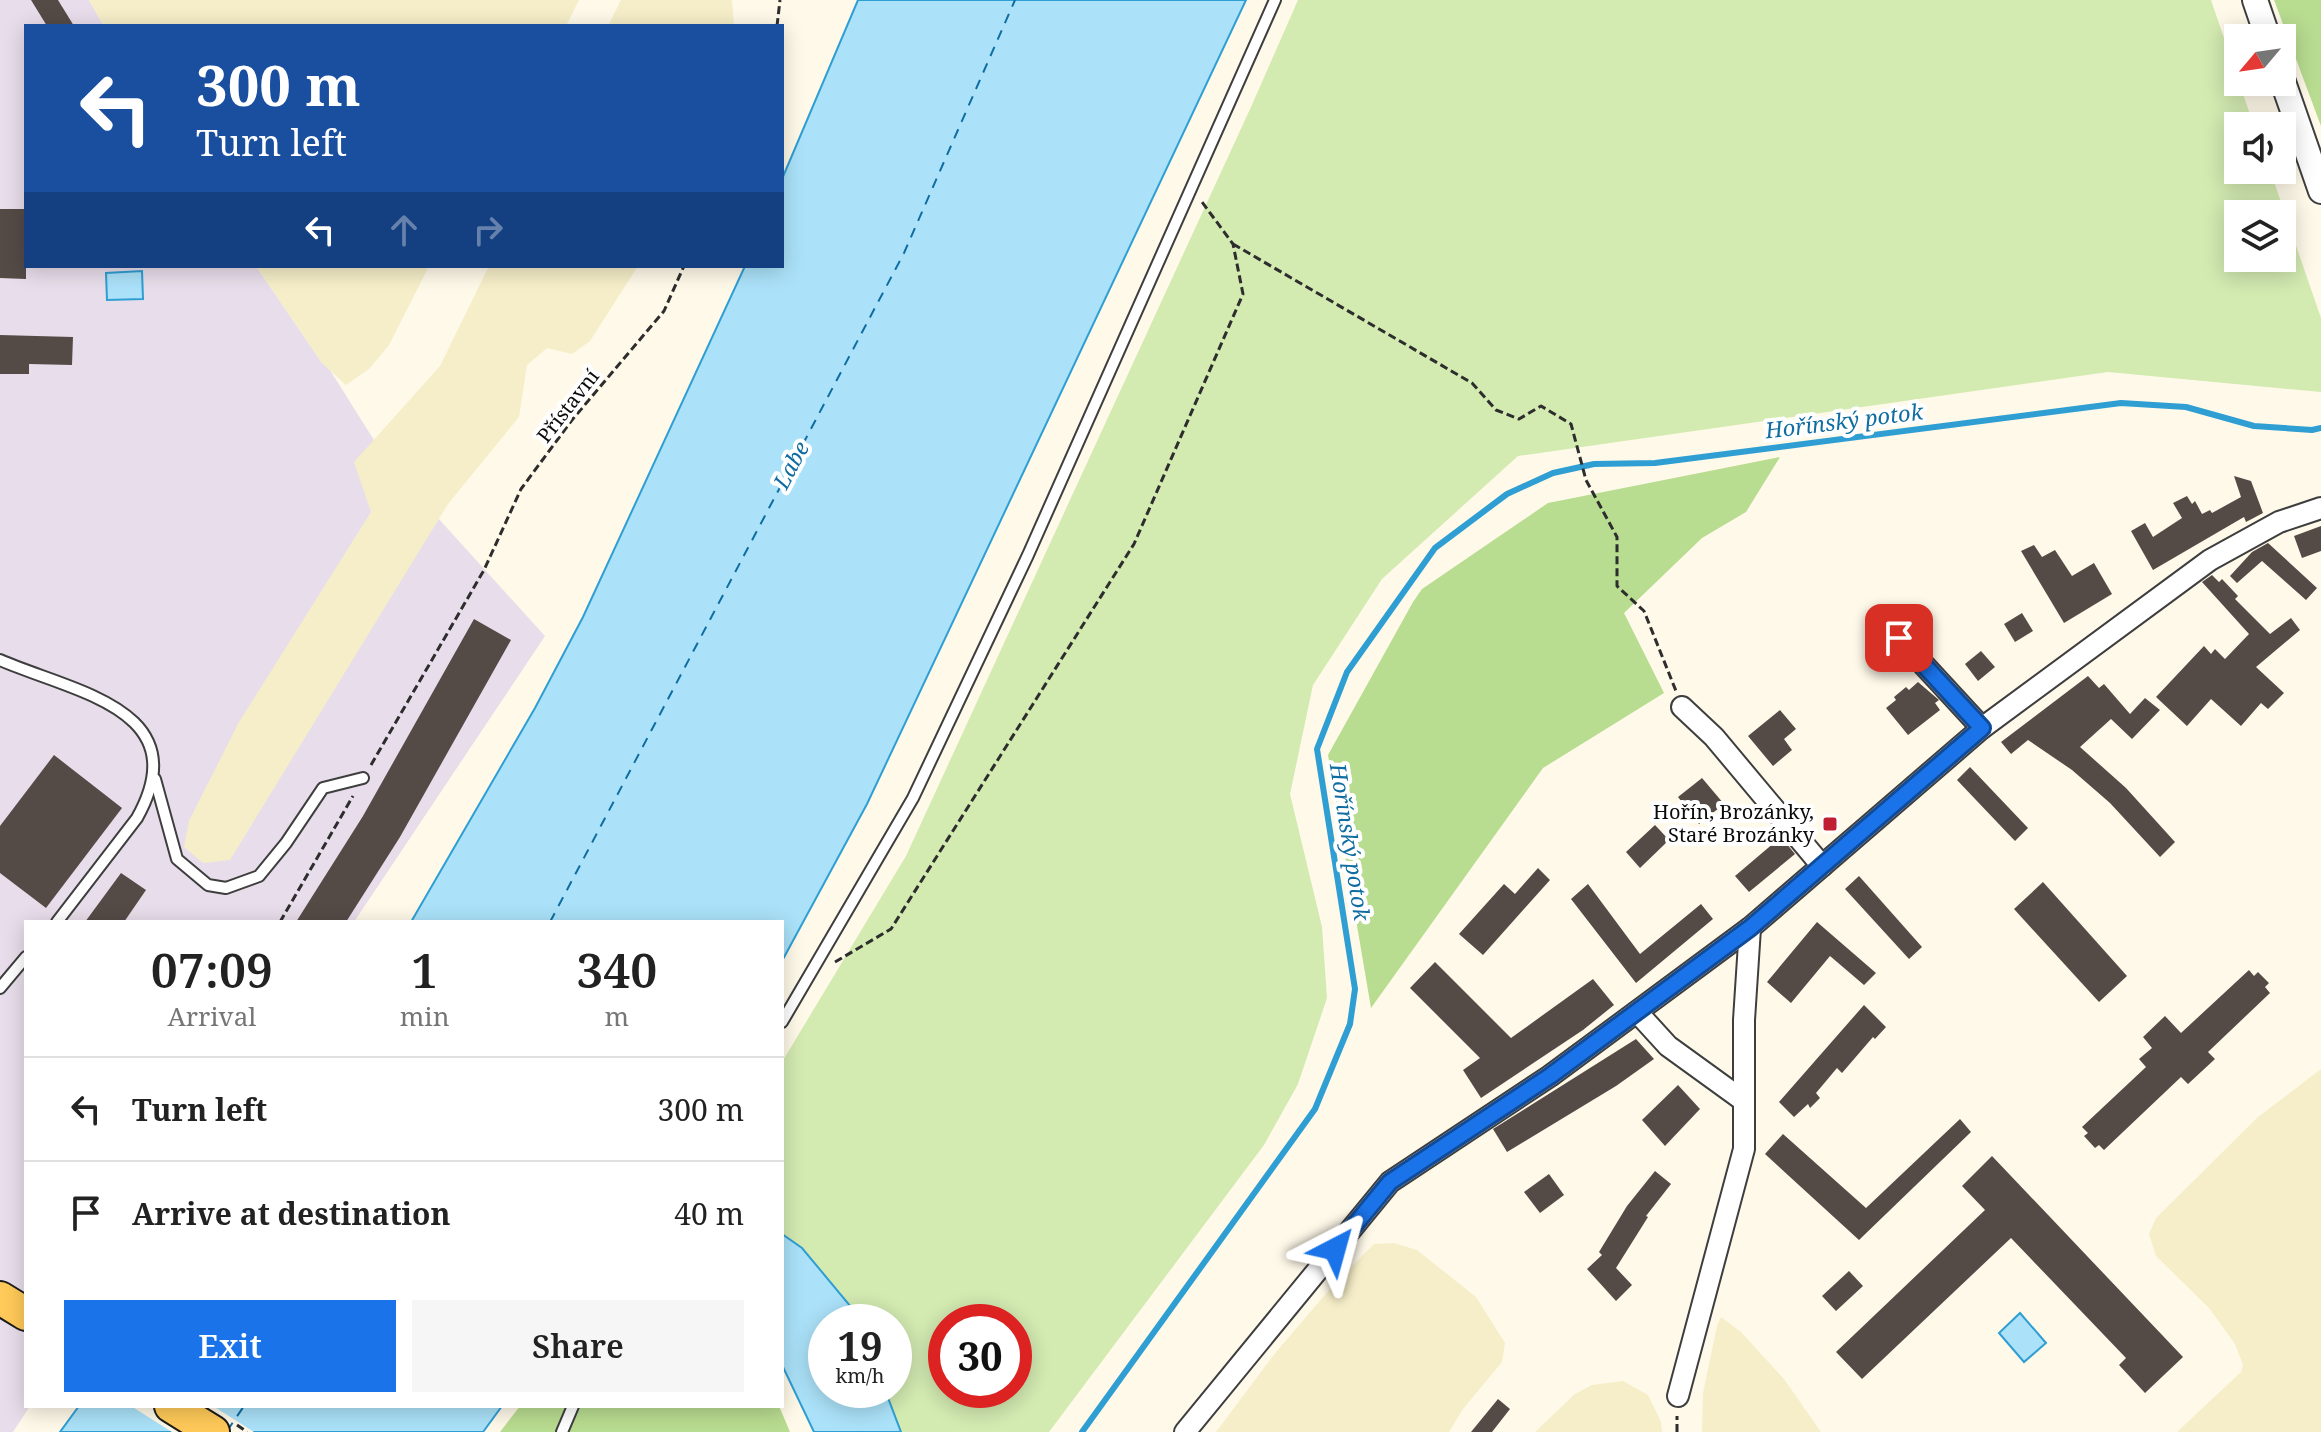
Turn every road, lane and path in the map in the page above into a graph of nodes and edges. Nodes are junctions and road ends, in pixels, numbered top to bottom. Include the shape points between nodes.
1 (780, 0) edge
2 (1275, 0) edge
3 (2255, 0) edge
4 (777, 24) edge
5 (2263, 24) edge
6 (2288, 96) edge
7 (1191, 186) junction
8 (2321, 191) edge
9 (1233, 244) junction
10 (683, 268) edge
11 (2321, 508) edge
12 (1899, 638) dead end
13 (0, 660) edge
14 (1682, 707) joint
15 (1982, 728) junction
16 (154, 777) junction
17 (363, 778) junction
18 (1822, 866) junction
19 (59, 920) edge
20 (281, 920) edge
21 (1750, 928) junction
22 (24, 959) edge
23 (810, 977) junction
24 (0, 988) edge
25 (1637, 1012) junction
26 (784, 1019) edge
27 (1744, 1101) junction
28 (0, 1298) edge
29 (24, 1313) edge
30 (1678, 1396) dead end
31 (174, 1408) edge
32 (572, 1408) edge
33 (213, 1432) edge
34 (562, 1432) edge
35 (1185, 1432) edge

1 - 4 path
2 - 7 lane
3 - 5 street
6 - 8 street
7 - 9 path
7 - 23 lane via 1028,555 913,798
9 - 14 path via 1472,383 1496,410 1519,419 1541,406 1571,424 1585,478 1617,537 1617,586 1644,611
9 - 23 path via 1243,294 1134,544 891,929
10 - 17 path, Přístavní via 664,311 521,489 484,570
11 - 15 street via 2279,522 2210,560
12 - 15 street
13 - 16 lane via 132,718 146,736
14 - 18 street via 1714,737
15 - 18 street
16 - 17 lane via 177,859 208,885 226,888 259,876 323,788
16 - 19 lane via 137,818
17 - 20 path, Přístavní
18 - 21 street
21 - 25 street
21 - 27 street
22 - 24 lane
23 - 26 lane
25 - 27 street via 1668,1046
25 - 35 street via 1390,1182
27 - 30 street via 1744,1149
28 - 29 main road
31 - 33 main road
32 - 34 lane

